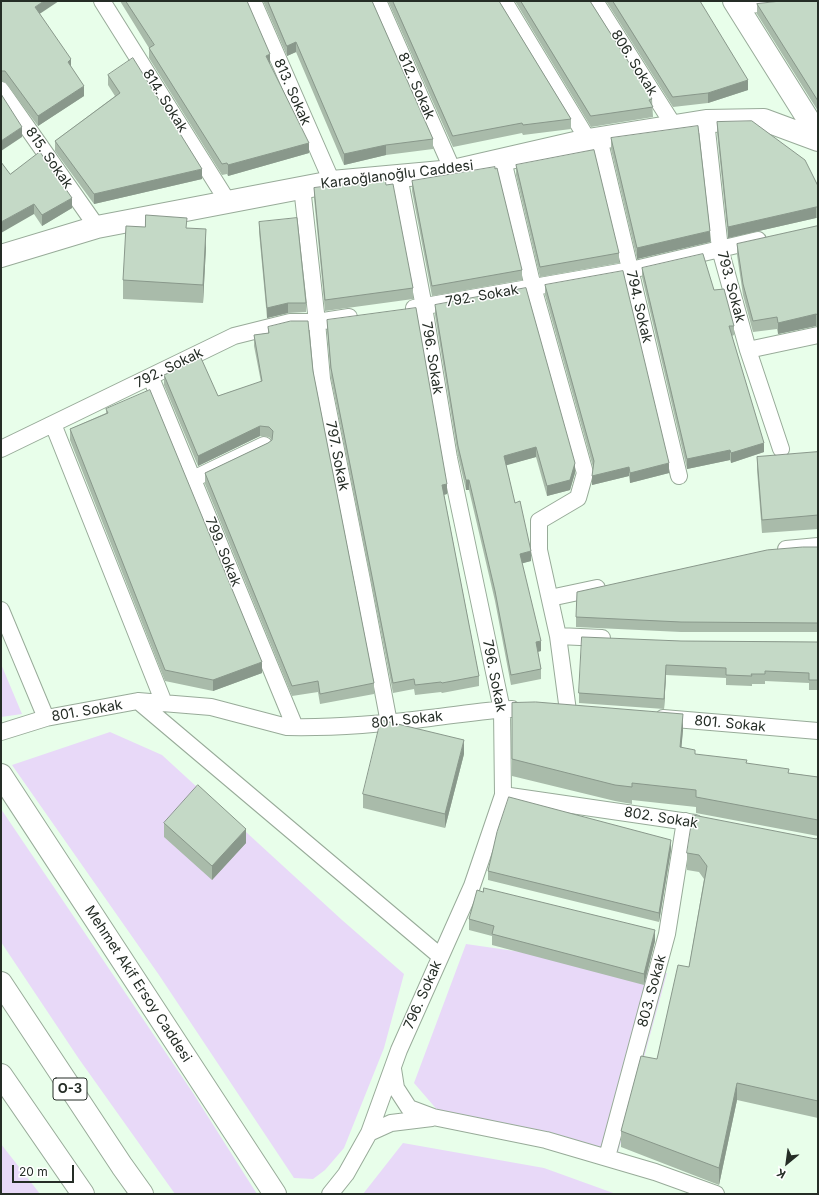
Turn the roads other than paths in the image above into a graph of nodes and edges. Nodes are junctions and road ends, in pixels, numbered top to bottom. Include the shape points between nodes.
1 (102, 1) edge
2 (253, 1) edge
3 (378, 1) edge
4 (504, 1) edge
5 (595, 1) edge
6 (794, 1) edge
7 (736, 3) edge
8 (1, 90) edge
9 (706, 120) junction
10 (674, 126) junction
11 (818, 135) edge
12 (593, 139) junction
13 (818, 140) edge
14 (503, 160) junction
15 (453, 171) junction
16 (399, 176) junction
17 (332, 182) junction
18 (302, 187) junction
19 (228, 202) junction
20 (96, 227) junction
21 (773, 237) edge
22 (720, 249) junction
23 (1, 256) edge
24 (631, 270) junction
25 (533, 287) junction
26 (424, 307) junction
27 (401, 310) edge
28 (363, 316) edge
29 (317, 322) junction
30 (818, 335) edge
31 (748, 350) junction
32 (151, 378) junction
33 (53, 424) junction
34 (264, 445) edge
35 (1, 449) edge
36 (781, 449) dead end
37 (679, 476) dead end
38 (194, 479) junction
39 (818, 546) edge
40 (774, 550) edge
41 (612, 585) edge
42 (550, 598) junction
43 (1, 610) edge
44 (558, 636) junction
45 (620, 638) edge
46 (138, 701) junction
47 (164, 703) junction
48 (529, 709) edge
49 (502, 710) junction
50 (569, 711) edge
51 (651, 717) edge
52 (46, 718) junction
53 (389, 723) junction
54 (295, 727) junction
55 (818, 731) edge
56 (1, 732) edge
57 (1, 775) edge
58 (503, 795) junction
59 (685, 822) junction
60 (709, 826) edge
61 (440, 956) junction
62 (1, 983) edge
63 (393, 1068) junction
64 (1, 1075) edge
65 (433, 1118) junction
66 (369, 1133) junction
67 (607, 1157) junction
68 (83, 1194) edge
69 (142, 1194) edge
70 (275, 1194) edge
71 (330, 1194) edge
72 (716, 1194) edge

1 - 19 street, 814. Sokak
2 - 17 street, 813. Sokak
3 - 15 street, 812. Sokak
4 - 12 street, 794. Sokak
5 - 10 street, 806. Sokak
6 - 7 street
7 - 11 main road
8 - 20 street, 815. Sokak
9 - 10 main road, Karaoğlanoğlu Caddesi
9 - 13 main road, Karaoğlanoğlu Caddesi via 764,120
9 - 22 street, 793. Sokak
10 - 12 main road, Karaoğlanoğlu Caddesi
12 - 14 main road, Karaoğlanoğlu Caddesi
12 - 24 street, 794. Sokak
14 - 15 main road, Karaoğlanoğlu Caddesi
14 - 25 street
15 - 16 main road, Karaoğlanoğlu Caddesi
16 - 17 main road, Karaoğlanoğlu Caddesi
16 - 26 street, 796. Sokak
17 - 18 main road, Karaoğlanoğlu Caddesi
18 - 19 main road, Karaoğlanoğlu Caddesi
18 - 29 street, 797. Sokak
19 - 20 main road, Karaoğlanoğlu Caddesi
20 - 23 main road, Karaoğlanoğlu Caddesi
21 - 22 street, 792. Sokak
22 - 24 street, 792. Sokak
22 - 31 street, 793. Sokak
24 - 25 street, 792. Sokak
24 - 37 street, 794. Sokak
25 - 26 street, 792. Sokak
25 - 42 street via 585,473 578,498 539,521 539,550
26 - 27 street, 792. Sokak
26 - 49 street, 796. Sokak via 449,458
28 - 29 street, 792. Sokak
29 - 32 street, 792. Sokak via 290,322 234,336
29 - 53 street, 797. Sokak via 322,379
30 - 31 street
31 - 36 street, 793. Sokak
32 - 33 street, 792. Sokak
32 - 38 street, 799. Sokak
33 - 35 street, 792. Sokak
33 - 47 street
34 - 38 street
38 - 54 street, 799. Sokak
39 - 40 street
41 - 42 street
42 - 44 street
43 - 52 street
44 - 45 street
44 - 50 street
46 - 47 street, 801. Sokak
46 - 52 street, 801. Sokak
46 - 61 street
47 - 54 street, 801. Sokak via 212,707
48 - 49 street, 801. Sokak
49 - 53 street, 801. Sokak
49 - 58 street, 796. Sokak
51 - 55 street, 801. Sokak
52 - 56 street, 801. Sokak
53 - 54 street, 801. Sokak
57 - 70 main road, Mehmet Akif Ersoy Caddesi
58 - 59 street, 802. Sokak
58 - 61 street, 796. Sokak via 479,888
59 - 60 street, 802. Sokak
59 - 67 street, 803. Sokak
61 - 63 street, 796. Sokak
62 - 69 main road, O-3
63 - 65 street via 396,1088 409,1108
63 - 66 street, 796. Sokak
64 - 68 main road
65 - 66 street via 391,1123
65 - 67 street via 546,1140
66 - 71 street, 796. Sokak via 346,1174
67 - 72 street

